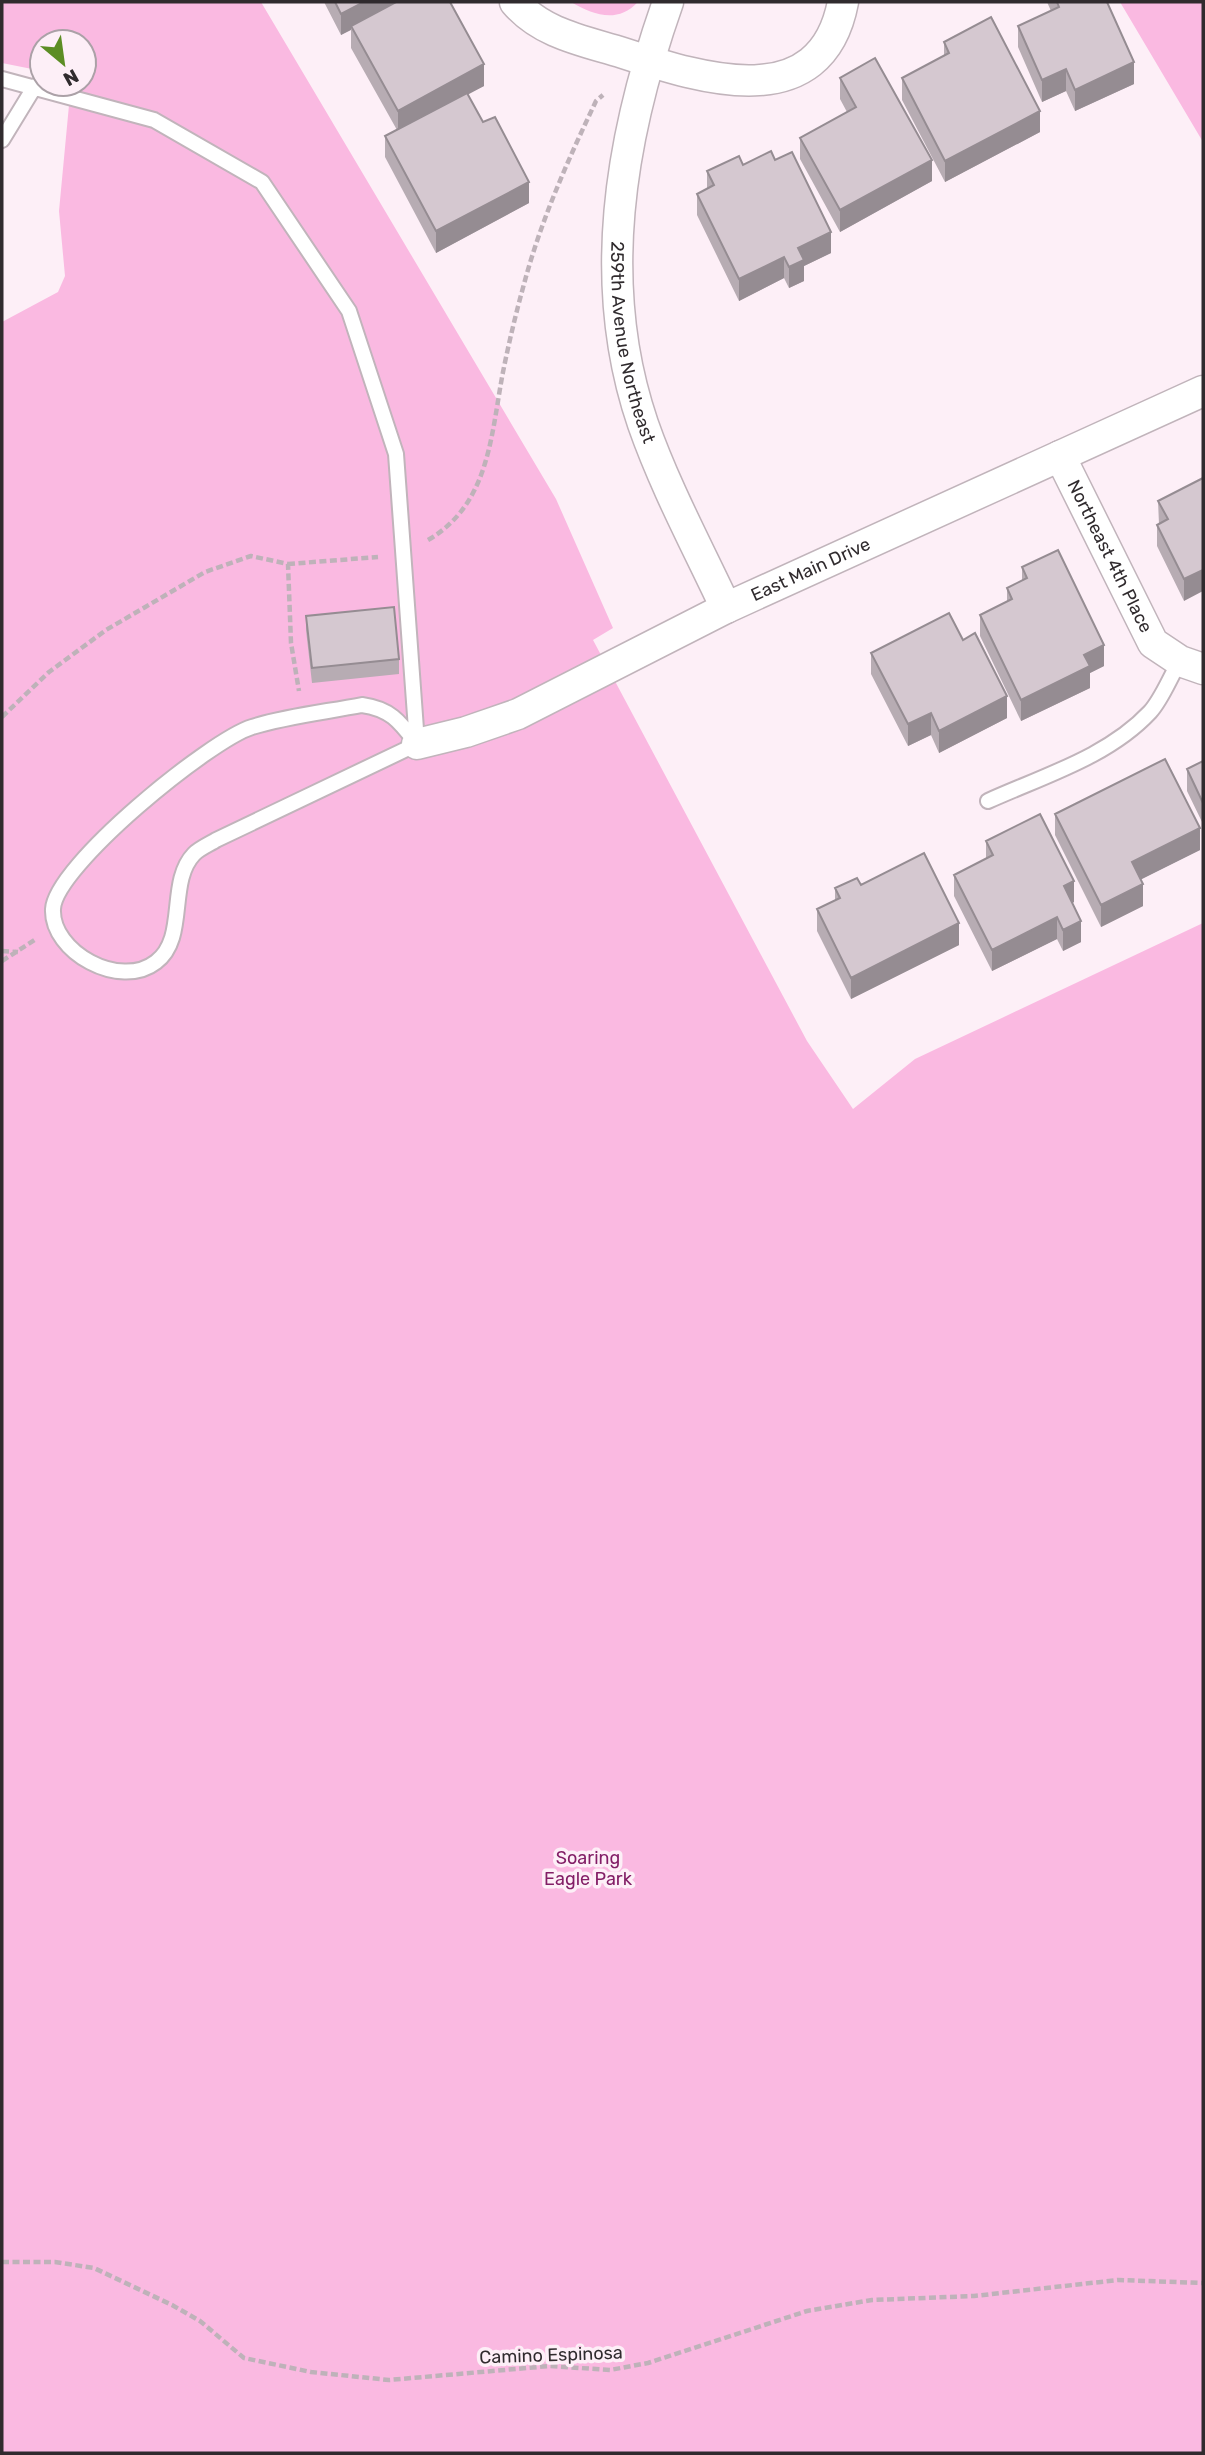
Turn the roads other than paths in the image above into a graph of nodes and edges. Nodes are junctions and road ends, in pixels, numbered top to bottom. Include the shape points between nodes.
1 (515, 2) edge
2 (668, 2) edge
3 (843, 2) edge
4 (647, 61) junction
5 (2, 79) edge
6 (28, 85) edge
7 (28, 97) edge
8 (77, 98) edge
9 (2, 140) edge
10 (1203, 391) edge
11 (1060, 456) junction
12 (726, 608) junction
13 (1191, 665) edge
14 (417, 744) junction
15 (988, 801) dead end

1 - 4 street via 552,31
2 - 4 street, 259th Avenue Northeast
3 - 4 street via 827,49 804,68 782,77 712,79
4 - 12 street, 259th Avenue Northeast via 624,163 615,244 618,307 643,423
5 - 6 lane
7 - 9 lane
8 - 14 lane via 153,120 262,182 349,311 396,454
10 - 11 street, East Main Drive
11 - 12 street, East Main Drive
11 - 13 street, Northeast 4th Place via 1153,643
12 - 14 street, East Main Drive via 518,714
13 - 15 lane via 1152,710 1110,746
14 - 14 lane via 394,715 362,705 251,727 225,739 129,814 58,890 53,910 56,923 89,964 116,972 138,971 156,963 167,950 193,855

